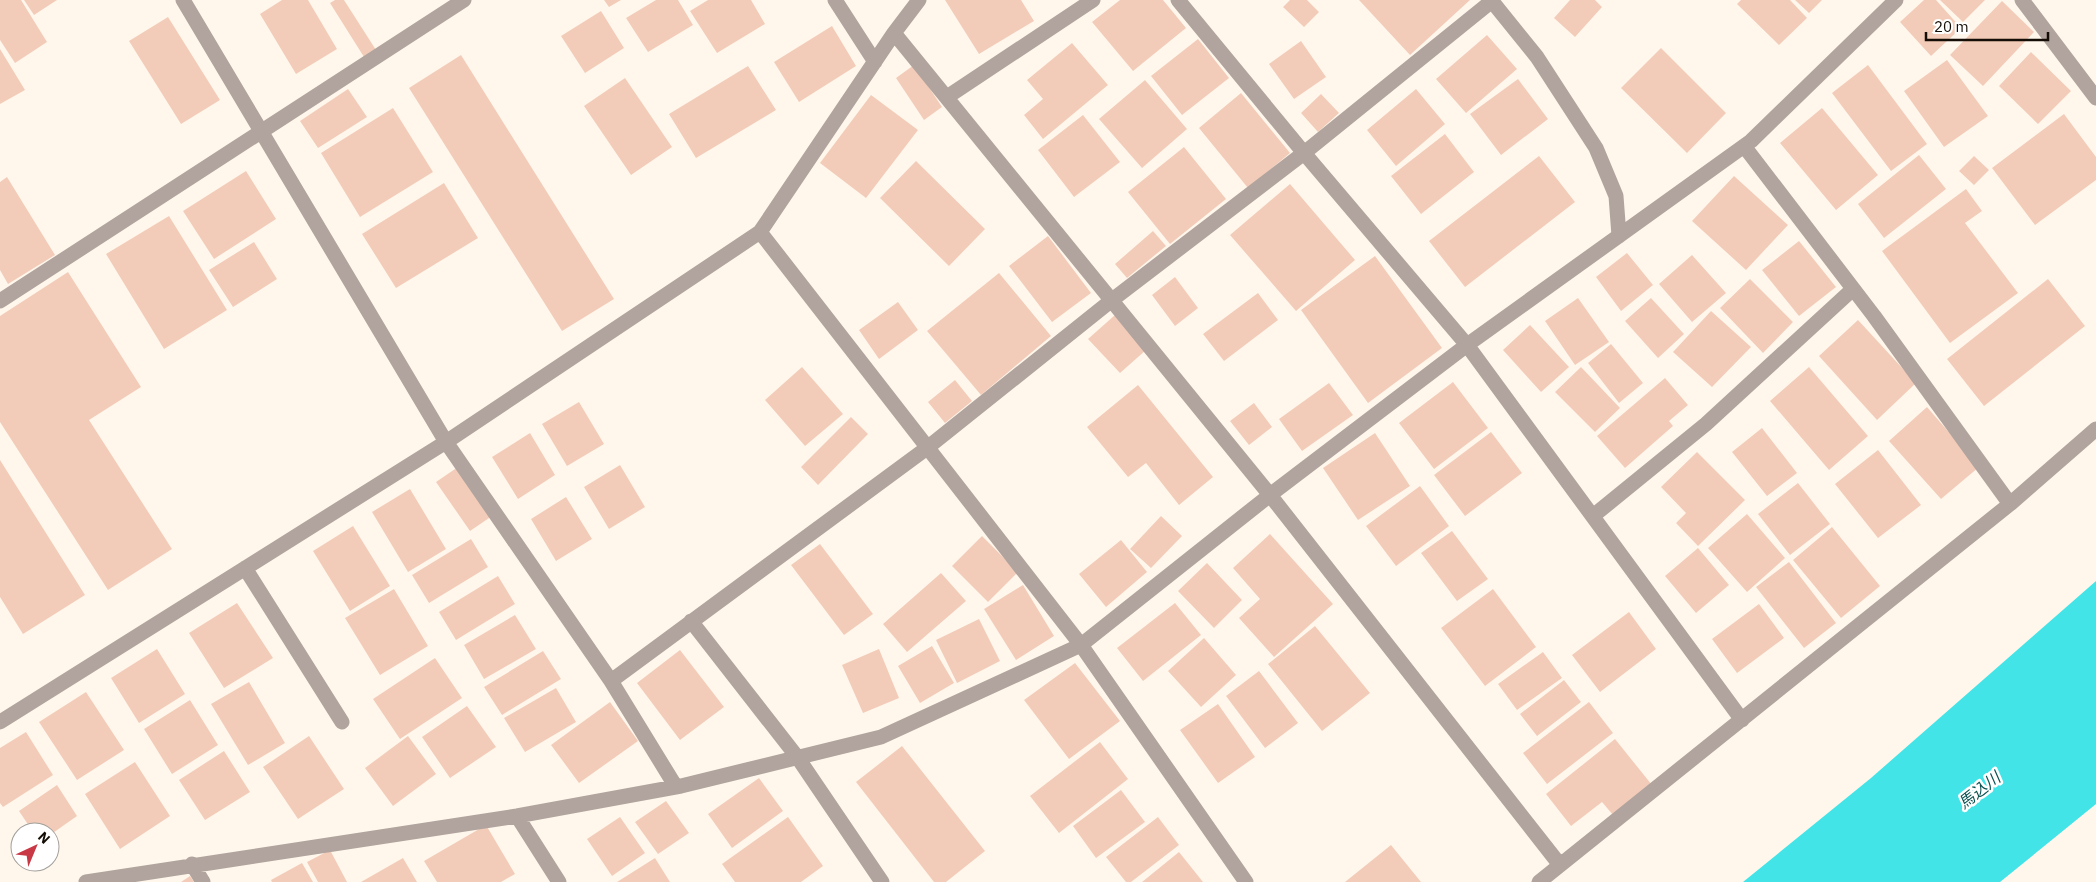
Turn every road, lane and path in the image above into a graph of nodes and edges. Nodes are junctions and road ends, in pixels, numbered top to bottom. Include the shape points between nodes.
1 (182, 0) edge
2 (464, 0) edge
3 (835, 0) edge
4 (919, 0) edge
5 (1093, 0) edge
6 (1178, 0) edge
7 (1896, 0) edge
8 (2022, 0) edge
9 (1492, 1) edge
10 (894, 33) junction
11 (875, 62) junction
12 (947, 97) junction
13 (2096, 98) edge
14 (261, 132) junction
15 (1744, 146) junction
16 (1304, 153) junction
17 (760, 232) junction
18 (1619, 236) junction
19 (1853, 290) junction
20 (0, 300) edge
21 (1112, 300) junction
22 (1468, 345) junction
23 (2096, 429) edge
24 (446, 442) junction
25 (926, 448) junction
26 (1270, 495) junction
27 (2010, 504) junction
28 (1592, 516) junction
29 (245, 568) junction
30 (691, 621) junction
31 (1080, 645) junction
32 (610, 681) junction
33 (1742, 720) junction
34 (0, 722) edge
35 (342, 722) dead end
36 (798, 758) junction
37 (676, 787) junction
38 (517, 816) junction
39 (192, 864) junction
40 (1560, 865) junction
41 (86, 882) edge
42 (203, 882) edge
43 (559, 882) edge
44 (882, 882) edge
45 (1246, 882) edge
46 (1539, 882) edge

1 - 14 street
2 - 14 street
3 - 11 street
4 - 10 street
5 - 12 street
6 - 16 street
7 - 15 street
8 - 13 street
9 - 16 street
9 - 18 street via 1538,57 1596,148 1616,196
10 - 11 street
10 - 12 street
11 - 17 street
12 - 21 street
14 - 20 street
14 - 24 street
15 - 18 street
15 - 19 street
16 - 21 street
16 - 22 street
17 - 24 street
17 - 25 street
18 - 22 street
19 - 27 street
19 - 28 street via 1706,424
21 - 25 street
21 - 26 street
22 - 26 street
22 - 28 street
23 - 27 street
24 - 29 street
24 - 32 street
25 - 30 street
25 - 31 street
26 - 31 street
26 - 40 street
27 - 33 street
28 - 33 street
29 - 34 street
29 - 35 street
30 - 32 street
30 - 36 street
31 - 36 street via 881,737
31 - 45 street
32 - 37 street
33 - 40 street
36 - 37 street
36 - 44 street
37 - 38 street
38 - 39 street
38 - 43 street
39 - 41 street
39 - 42 street
40 - 46 street

